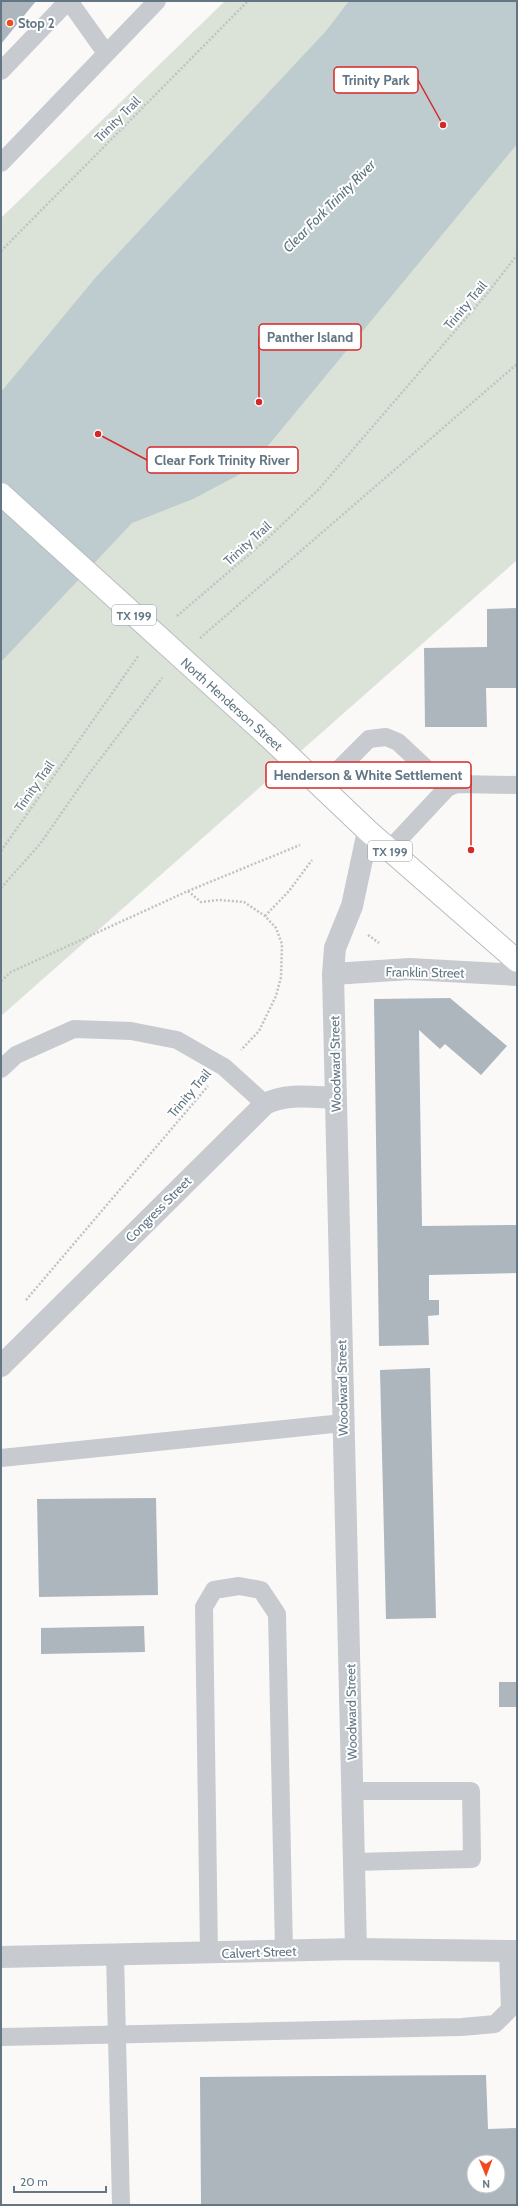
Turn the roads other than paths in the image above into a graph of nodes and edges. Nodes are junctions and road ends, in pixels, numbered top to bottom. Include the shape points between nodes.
1 (69, 1) edge
2 (157, 1) edge
3 (106, 53) junction
4 (1, 70) edge
5 (1, 163) edge
6 (1, 494) edge
7 (517, 785) edge
8 (321, 787) junction
9 (446, 788) junction
10 (368, 831) junction
11 (389, 850) junction
12 (517, 960) edge
13 (333, 974) junction
14 (517, 975) edge
15 (1, 1069) edge
16 (335, 1098) junction
17 (265, 1104) junction
18 (1, 1366) edge
19 (343, 1423) junction
20 (1, 1458) edge
21 (353, 1791) junction
22 (354, 1862) junction
23 (356, 1949) junction
24 (284, 1951) junction
25 (513, 1951) edge
26 (209, 1953) junction
27 (114, 1954) junction
28 (1, 1957) edge
29 (117, 2034) junction
30 (1, 2037) edge
31 (121, 2205) edge

1 - 3 lane
1 - 4 lane
2 - 3 lane
3 - 5 lane
6 - 8 main road, North Henderson Street / TX 199, bridge
7 - 9 lane via 457,784
8 - 9 lane via 369,739 386,737 398,742
8 - 10 main road, North Henderson Street / TX 199
9 - 11 lane
10 - 11 main road, North Henderson Street / TX 199
10 - 13 street, Woodward Street via 352,906 335,948
11 - 12 main road, North Henderson Street / TX 199
13 - 14 street, Franklin Street via 410,969
13 - 16 street, Woodward Street
15 - 17 lane via 16,1055 74,1029 131,1032 178,1040 224,1067
16 - 17 street, Congress Street via 290,1096 277,1098
16 - 19 street, Woodward Street
17 - 18 street, Congress Street
19 - 20 lane
19 - 21 street, Woodward Street
21 - 22 street, Woodward Street
21 - 22 lane via 471,1791 472,1859
22 - 23 street, Woodward Street
23 - 24 street, Calvert Street
23 - 25 street, Calvert Street
24 - 26 street, Calvert Street
24 - 26 lane via 277,1614 261,1590 239,1586 214,1590 204,1607
25 - 29 lane via 510,2009 495,2024 462,2028
26 - 27 street, Calvert Street
27 - 28 street, Calvert Street
27 - 29 lane
29 - 30 lane
29 - 31 lane

